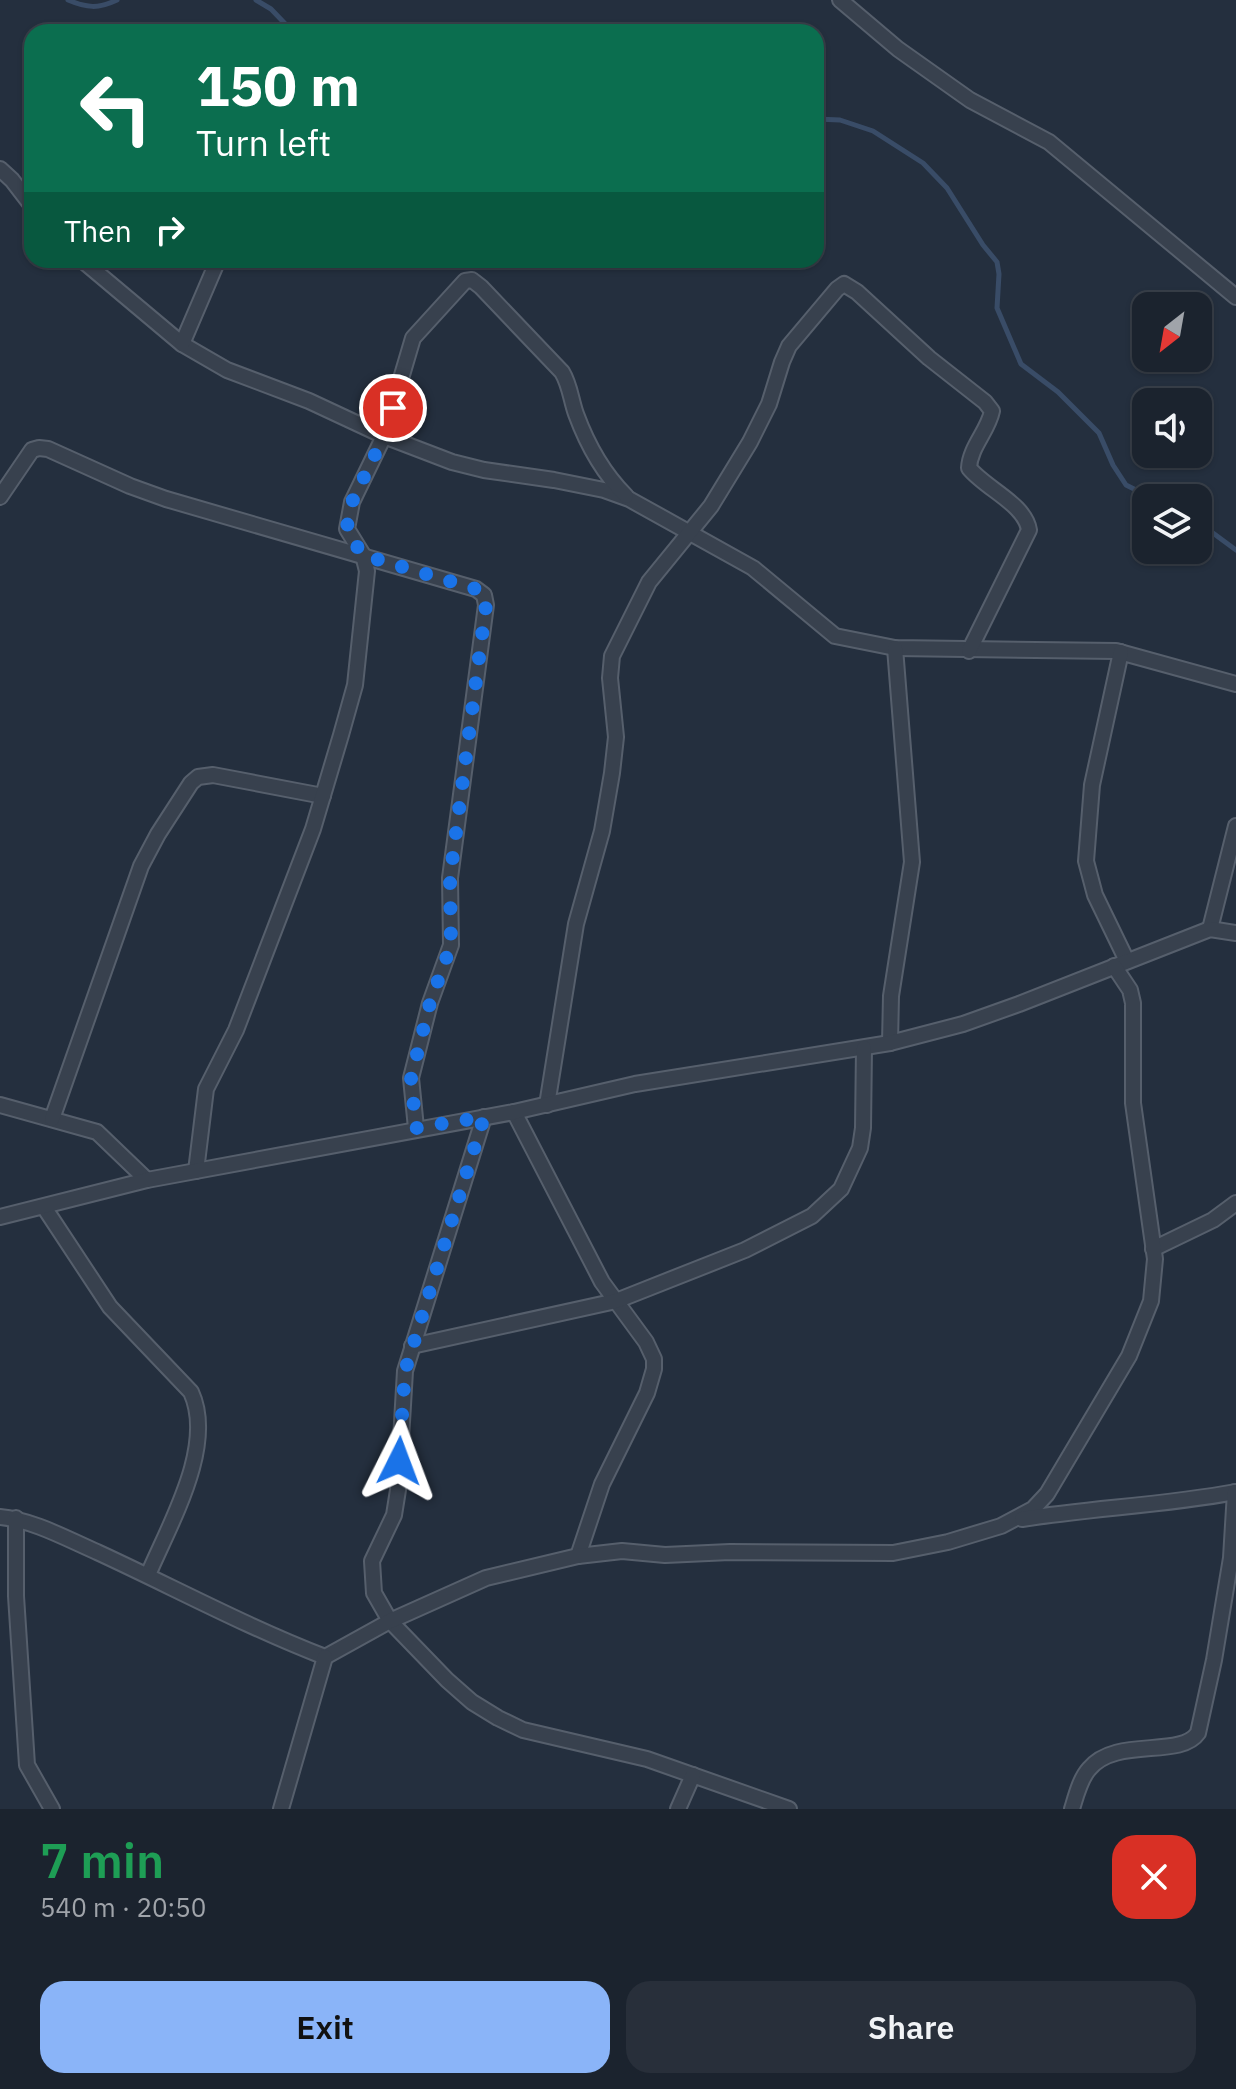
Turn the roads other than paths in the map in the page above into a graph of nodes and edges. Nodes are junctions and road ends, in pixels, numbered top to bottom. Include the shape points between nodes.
1 (840, 0) edge
2 (0, 169) edge
3 (24, 196) edge
4 (92, 268) edge
5 (215, 268) edge
6 (1236, 297) edge
7 (182, 344) junction
8 (384, 436) junction
9 (0, 497) edge
10 (629, 499) junction
11 (692, 532) junction
12 (363, 555) junction
13 (895, 648) junction
14 (969, 651) junction
15 (1121, 652) junction
16 (1236, 684) edge
17 (323, 796) junction
18 (1236, 826) edge
19 (1210, 929) junction
20 (1236, 933) edge
21 (1121, 963) junction
22 (890, 1043) junction
23 (864, 1048) junction
24 (0, 1105) edge
25 (547, 1105) junction
26 (514, 1112) junction
27 (484, 1117) junction
28 (52, 1119) junction
29 (416, 1128) junction
30 (196, 1171) junction
31 (147, 1180) junction
32 (1236, 1203) edge
33 (44, 1207) junction
34 (0, 1217) edge
35 (1153, 1249) junction
36 (616, 1301) junction
37 (412, 1346) junction
38 (1236, 1492) edge
39 (0, 1517) edge
40 (16, 1518) junction
41 (1016, 1520) junction
42 (578, 1556) junction
43 (148, 1575) junction
44 (1231, 1596) edge
45 (390, 1621) junction
46 (325, 1657) junction
47 (693, 1775) junction
48 (52, 1809) edge
49 (281, 1809) edge
50 (678, 1809) edge
51 (789, 1809) edge
52 (1072, 1809) edge

1 - 6 street via 970,100 1049,142
2 - 3 street
4 - 7 street
5 - 7 street
7 - 8 street via 227,370
8 - 10 street via 452,462
8 - 10 street via 413,338 470,279 562,372 600,463
8 - 12 street via 348,516 349,535
9 - 12 street via 32,450 48,449 166,499
10 - 11 street
11 - 13 street via 753,568 835,636
11 - 14 street via 761,421 789,346 837,289 848,285 992,411 969,468 1023,512 1029,530
11 - 25 street via 649,582 612,656 612,773 576,924
12 - 17 street via 367,571 355,685
12 - 29 street via 476,589 486,599 450,878 451,945 411,1078
13 - 14 street
13 - 22 street via 912,862 891,996
14 - 15 street
15 - 16 street
15 - 21 street via 1092,785 1086,861
17 - 28 street via 213,775 191,783 141,866
17 - 30 street via 236,1030 206,1089
18 - 19 street
19 - 20 street
19 - 21 street
21 - 22 street via 1019,1004
21 - 35 street via 1133,1003 1133,1103
22 - 23 street
23 - 25 street via 635,1084
23 - 36 street via 860,1148 841,1189 812,1216 745,1250
24 - 28 street
25 - 26 street
26 - 27 street
26 - 36 street
27 - 29 street
27 - 37 street
28 - 31 street via 97,1132
29 - 30 street
30 - 31 street
31 - 33 street
32 - 35 street
33 - 34 street
33 - 43 street via 110,1307 183,1383 198,1407 194,1460
35 - 41 street via 1151,1301 1129,1356 1047,1494
36 - 37 street
36 - 42 street via 652,1350 654,1369 602,1484
37 - 45 street via 403,1389 396,1506 372,1561 374,1593
38 - 41 street
38 - 44 street
39 - 40 street
40 - 43 street
40 - 48 street via 27,1765
41 - 42 street via 893,1553 622,1551
42 - 45 street via 486,1578
43 - 46 street
44 - 52 street via 1201,1726 1193,1739 1182,1745 1117,1752 1097,1761 1087,1770
45 - 46 street
45 - 47 street via 447,1680 498,1718 523,1730
46 - 49 street
47 - 50 street
47 - 51 street

